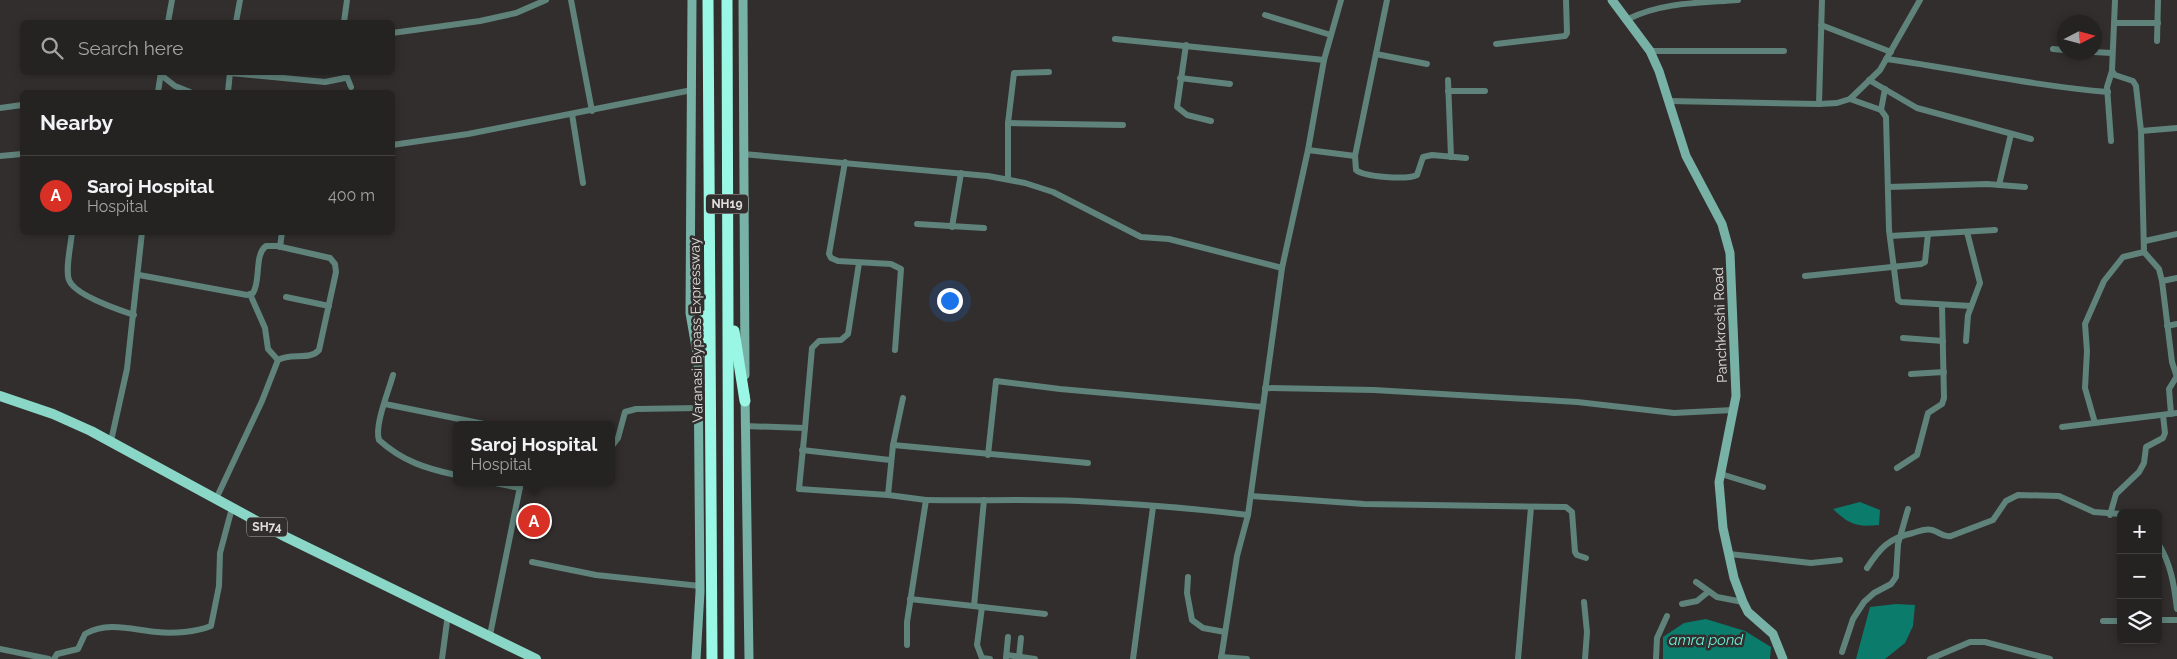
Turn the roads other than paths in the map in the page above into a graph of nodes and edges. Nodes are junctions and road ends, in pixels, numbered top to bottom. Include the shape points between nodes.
1 (172, 0) edge
2 (240, 0) edge
3 (347, 0) edge
4 (546, 0) edge
5 (571, 0) edge
6 (692, 0) edge
7 (708, 0) edge
8 (727, 0) edge
9 (743, 0) edge
10 (1341, 0) edge
11 (1387, 0) edge
12 (1566, 0) edge
13 (1612, 0) edge
14 (1738, 0) edge
15 (1822, 0) edge
16 (1920, 0) edge
17 (2115, 0) edge
18 (2158, 0) edge
19 (1665, 3) edge
20 (1265, 15) dead end
21 (1628, 19) junction
22 (168, 20) edge
23 (236, 20) edge
24 (344, 20) edge
25 (2114, 23) junction
26 (2158, 24) junction
27 (1821, 25) junction
28 (395, 34) edge
29 (1331, 35) junction
30 (1115, 39) dead end
31 (2157, 41) dead end
32 (1496, 44) dead end
33 (1186, 45) junction
34 (2053, 49) dead end
35 (2057, 49) edge
36 (1650, 51) junction
37 (1784, 51) dead end
38 (1890, 52) junction
39 (2102, 52) edge
40 (2112, 53) junction
41 (1376, 54) junction
42 (1886, 59) junction
43 (1324, 60) junction
44 (1427, 64) dead end
45 (2112, 71) junction
46 (1048, 72) dead end
47 (161, 75) edge
48 (162, 75) edge
49 (230, 75) edge
50 (251, 75) edge
51 (345, 75) edge
52 (1180, 78) junction
53 (1448, 80) dead end
54 (1869, 80) junction
55 (1230, 84) dead end
56 (351, 87) dead end
57 (1885, 89) junction
58 (158, 90) edge
59 (185, 90) edge
60 (228, 90) edge
61 (692, 90) junction
62 (1448, 91) junction
63 (1486, 91) dead end
64 (2108, 92) junction
65 (1850, 99) junction
66 (1669, 101) junction
67 (1819, 104) junction
68 (20, 105) edge
69 (0, 108) edge
70 (1881, 110) junction
71 (592, 111) junction
72 (572, 114) junction
73 (1211, 121) dead end
74 (1008, 123) junction
75 (1123, 125) dead end
76 (2177, 128) edge
77 (2141, 131) junction
78 (2011, 134) junction
79 (2031, 139) dead end
80 (2111, 141) dead end
81 (395, 145) edge
82 (1308, 150) junction
83 (20, 154) edge
84 (743, 154) junction
85 (0, 156) edge
86 (1356, 156) junction
87 (1451, 157) junction
88 (1466, 158) dead end
89 (845, 162) junction
90 (961, 173) junction
91 (1008, 179) junction
92 (583, 183) dead end
93 (1999, 185) junction
94 (1888, 187) junction
95 (2025, 187) dead end
96 (917, 224) dead end
97 (952, 227) junction
98 (984, 228) dead end
99 (1995, 230) dead end
100 (1967, 232) junction
101 (1928, 234) junction
102 (2177, 234) edge
103 (72, 235) edge
104 (142, 235) edge
105 (282, 235) edge
106 (1890, 236) junction
107 (2145, 241) junction
108 (280, 247) junction
109 (2144, 252) junction
110 (859, 263) junction
111 (1893, 266) junction
112 (1282, 268) junction
113 (139, 275) junction
114 (1804, 276) dead end
115 (728, 277) junction
116 (2177, 278) edge
117 (2162, 280) junction
118 (710, 286) junction
119 (250, 294) junction
120 (286, 297) dead end
121 (328, 306) junction
122 (1942, 306) junction
123 (1971, 306) junction
124 (134, 315) junction
125 (2177, 324) edge
126 (2167, 326) junction
127 (1903, 338) dead end
128 (1943, 341) junction
129 (1966, 341) dead end
130 (895, 350) dead end
131 (698, 359) junction
132 (278, 360) junction
133 (1944, 372) junction
134 (1911, 374) dead end
135 (393, 375) dead end
136 (2177, 376) edge
137 (1265, 388) junction
138 (0, 396) edge
139 (903, 398) dead end
140 (744, 401) junction
141 (385, 404) junction
142 (1262, 407) junction
143 (699, 408) junction
144 (1733, 410) junction
145 (2174, 414) edge
146 (2163, 415) junction
147 (469, 421) edge
148 (2095, 423) junction
149 (744, 426) junction
150 (2062, 427) dead end
151 (805, 428) junction
152 (111, 441) junction
153 (615, 442) edge
154 (892, 445) junction
155 (802, 450) junction
156 (988, 455) junction
157 (890, 460) junction
158 (1088, 463) dead end
159 (1897, 468) dead end
160 (453, 474) edge
161 (1721, 474) junction
162 (521, 486) edge
163 (1763, 487) dead end
164 (888, 495) junction
165 (1251, 496) junction
166 (216, 499) junction
167 (926, 500) junction
168 (984, 500) junction
169 (1153, 507) junction
170 (1531, 507) junction
171 (232, 508) junction
172 (1908, 509) dead end
173 (2117, 514) edge
174 (1248, 515) junction
175 (2110, 515) junction
176 (1900, 536) junction
177 (2162, 550) edge
178 (1729, 554) junction
179 (1586, 558) dead end
180 (1840, 560) dead end
181 (532, 562) dead end
182 (1867, 568) dead end
183 (1188, 577) dead end
184 (1696, 582) dead end
185 (700, 586) junction
186 (1708, 592) junction
187 (729, 597) junction
188 (910, 599) junction
189 (1584, 602) dead end
190 (1743, 602) junction
191 (1682, 604) dead end
192 (974, 606) junction
193 (982, 607) junction
194 (2177, 610) edge
195 (448, 614) junction
196 (1045, 614) dead end
197 (1667, 616) dead end
198 (2117, 620) edge
199 (2162, 620) edge
200 (2177, 620) edge
201 (2103, 621) dead end
202 (1225, 632) junction
203 (490, 635) junction
204 (1008, 637) dead end
205 (1021, 638) dead end
206 (907, 645) dead end
207 (0, 649) edge
208 (1842, 652) dead end
209 (1006, 657) edge
210 (1019, 657) junction
211 (1221, 658) edge
212 (50, 659) edge
213 (54, 659) edge
214 (442, 659) edge
215 (536, 659) edge
216 (696, 659) edge
217 (712, 659) edge
218 (729, 659) edge
219 (735, 659) edge
220 (749, 659) edge
221 (990, 659) edge
222 (1035, 659) edge
223 (1133, 659) edge
224 (1247, 659) edge
225 (1518, 659) edge
226 (1585, 659) edge
227 (1656, 659) edge
228 (1783, 659) edge
229 (1930, 659) edge
230 (2050, 659) edge

1 - 22 street
2 - 23 street
3 - 24 street
4 - 28 street via 498,17
5 - 71 street
6 - 61 street
7 - 118 highway, Varanasi Bypass Expressway / NH19
8 - 115 highway, NH19
9 - 84 street
10 - 29 street
11 - 41 street
12 - 32 street via 1565,36
13 - 21 street, Panchkroshi Road
14 - 19 street
15 - 27 street
16 - 38 street
17 - 25 street
18 - 26 street
19 - 21 street
20 - 29 street
21 - 36 street, Panchkroshi Road
25 - 26 street
25 - 40 street
26 - 31 street
27 - 38 street
27 - 67 street
29 - 43 street
30 - 33 street
33 - 43 street
33 - 52 street
34 - 35 street
36 - 37 street
36 - 66 street, Panchkroshi Road
38 - 42 street
39 - 40 street
40 - 45 street
41 - 44 street
41 - 86 street
42 - 54 street
42 - 64 street via 2051,87
43 - 82 street
45 - 64 street
45 - 77 street via 2133,81
46 - 74 street via 1014,73
47 - 58 street
48 - 59 street
49 - 60 street
50 - 51 street via 325,82
51 - 56 street
52 - 55 street
52 - 73 street via 1177,101 1180,112
53 - 62 street
54 - 57 street
54 - 65 street
57 - 70 street
57 - 78 street via 1917,108
61 - 71 street
61 - 131 street via 690,313
62 - 63 street
62 - 87 street
64 - 80 street
65 - 67 street via 1837,104
65 - 70 street
66 - 67 street
66 - 144 street, Panchkroshi Road via 1686,156 1722,224 1730,253 1736,396
68 - 69 street
70 - 94 street via 1886,117
71 - 72 street
72 - 81 street
72 - 92 street
74 - 75 street
74 - 91 street
76 - 77 street
77 - 107 street
78 - 79 street
78 - 93 street
82 - 86 street
82 - 112 street
83 - 85 street
84 - 89 street
84 - 140 street
86 - 87 street via 1355,166 1360,173 1409,178 1417,175 1422,157
87 - 88 street
89 - 90 street
89 - 110 street via 829,254 838,261
90 - 91 street
90 - 97 street
91 - 112 street via 1053,192 1141,237 1169,239
93 - 94 street
93 - 95 street
94 - 106 street
96 - 97 street
97 - 98 street
99 - 100 street
100 - 101 street
100 - 123 street via 1980,283
101 - 106 street
101 - 111 street via 1925,262
102 - 107 street
103 - 124 street via 70,283 90,297
104 - 113 street
105 - 108 street
106 - 111 street
107 - 109 street
108 - 119 street via 269,245 263,248 256,288
108 - 121 street via 333,260 336,272
109 - 117 street via 2159,269
109 - 148 street via 2123,257 2104,281 2085,324 2085,388
110 - 130 street via 891,264 901,269
110 - 151 street via 848,334 841,340 818,341 812,348
111 - 114 street
111 - 122 street via 1896,295 1901,302
112 - 137 street
113 - 119 street
113 - 124 street
115 - 140 highway
115 - 187 highway, NH19
116 - 117 street
117 - 126 street
118 - 131 highway
118 - 217 highway, Varanasi Bypass Expressway / NH19
119 - 132 street via 265,328 268,348
120 - 121 street
121 - 132 street via 317,353 286,356
122 - 123 street
122 - 128 street
123 - 129 street
124 - 152 street via 127,370
125 - 126 street
126 - 136 street
127 - 128 street
128 - 133 street
131 - 143 street
132 - 166 street
133 - 134 street
133 - 159 street via 1942,404 1928,413 1917,455
135 - 141 street
136 - 145 street via 2169,389
137 - 142 street
137 - 144 street via 1374,390 1576,402 1674,413
138 - 152 main road, SH74 via 53,414
139 - 154 street
140 - 149 street
141 - 147 street
141 - 160 street via 378,432 380,440 421,467
142 - 156 street via 1060,390 996,381
142 - 165 street
143 - 153 street via 625,412
143 - 185 street
144 - 161 street, Panchkroshi Road
145 - 146 street
146 - 148 street
146 - 175 street via 2163,438 2146,448 2144,463 2116,494
148 - 150 street
149 - 151 street
149 - 220 street
151 - 155 street
152 - 166 main road, SH74
154 - 156 street
154 - 157 street
155 - 157 street
155 - 164 street via 799,489
156 - 158 street
157 - 164 street
161 - 163 street
161 - 178 street, Panchkroshi Road via 1723,528
162 - 203 street
164 - 167 street
165 - 170 street via 1364,504
165 - 174 street
166 - 171 main road, SH74
167 - 168 street
167 - 188 street
168 - 169 street via 1079,501
168 - 192 street
169 - 174 street via 1183,507
169 - 223 street
170 - 179 street via 1569,508 1575,552 1577,556
170 - 225 street
171 - 195 main road, SH74 via 286,538
171 - 213 street via 220,553 219,586 211,626 159,633 133,627 100,629 85,634 78,650 57,654
172 - 176 street
173 - 175 street
174 - 202 street via 1237,556
175 - 176 street via 2094,512 2066,498 2018,495 2006,501 1993,520 1951,536 1931,530
176 - 182 street via 1882,546
176 - 208 street via 1894,581 1864,602 1852,619
177 - 194 street via 2173,575
178 - 180 street via 1811,562
178 - 190 street, Panchkroshi Road
181 - 185 street via 596,575
183 - 202 street via 1192,620 1203,628
184 - 186 street
185 - 216 street
186 - 190 street
186 - 191 street via 1697,601
187 - 218 highway, NH19
187 - 219 street
188 - 192 street
188 - 206 street
189 - 226 street
190 - 228 street, Panchkroshi Road via 1748,612 1773,634
192 - 193 street
193 - 196 street
193 - 221 street via 977,645 982,658
195 - 203 main road, SH74
195 - 214 street
197 - 227 street via 1657,638
198 - 201 street
199 - 200 street
202 - 211 street
203 - 215 main road, SH74
204 - 209 street
205 - 210 street
207 - 212 street
209 - 210 street
210 - 222 street
211 - 224 street
229 - 230 street via 1970,642 1985,642

